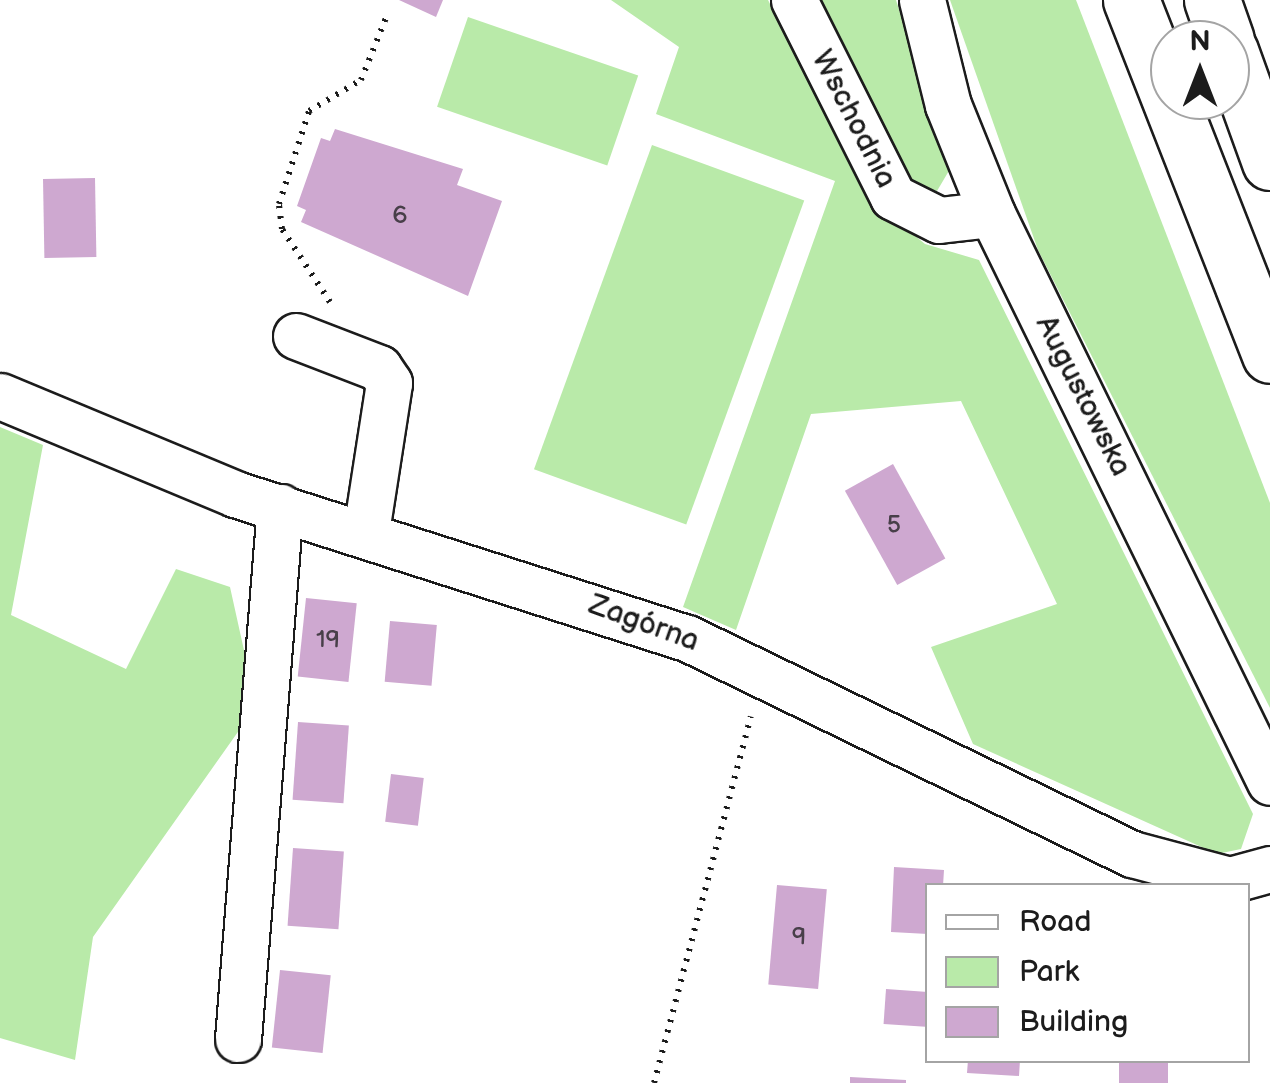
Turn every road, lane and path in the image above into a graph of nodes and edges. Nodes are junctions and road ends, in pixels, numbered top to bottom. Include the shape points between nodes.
1 (794, 0) edge
2 (922, 0) edge
3 (1131, 0) edge
4 (388, 12) dead end
5 (1250, 106) edge
6 (1270, 162) edge
7 (992, 214) junction
8 (311, 342) joint
9 (1270, 355) edge
10 (0, 396) edge
11 (280, 507) junction
12 (366, 532) junction
13 (764, 671) junction
14 (1270, 782) edge
15 (1270, 869) edge
16 (238, 1039) dead end
17 (654, 1083) edge

1 - 7 street, Wschodnia via 892,196 939,220
2 - 7 street, Augustowska via 948,104
3 - 9 highway
4 - 8 path via 361,80 309,111 279,204 282,229 330,303
5 - 6 highway
7 - 14 street, Augustowska
8 - 12 street via 379,368 390,384
10 - 11 street, Zagórna
11 - 12 street, Zagórna
11 - 16 street
12 - 13 street, Zagórna
13 - 15 street, Zagórna via 1132,854 1230,880
13 - 17 path

